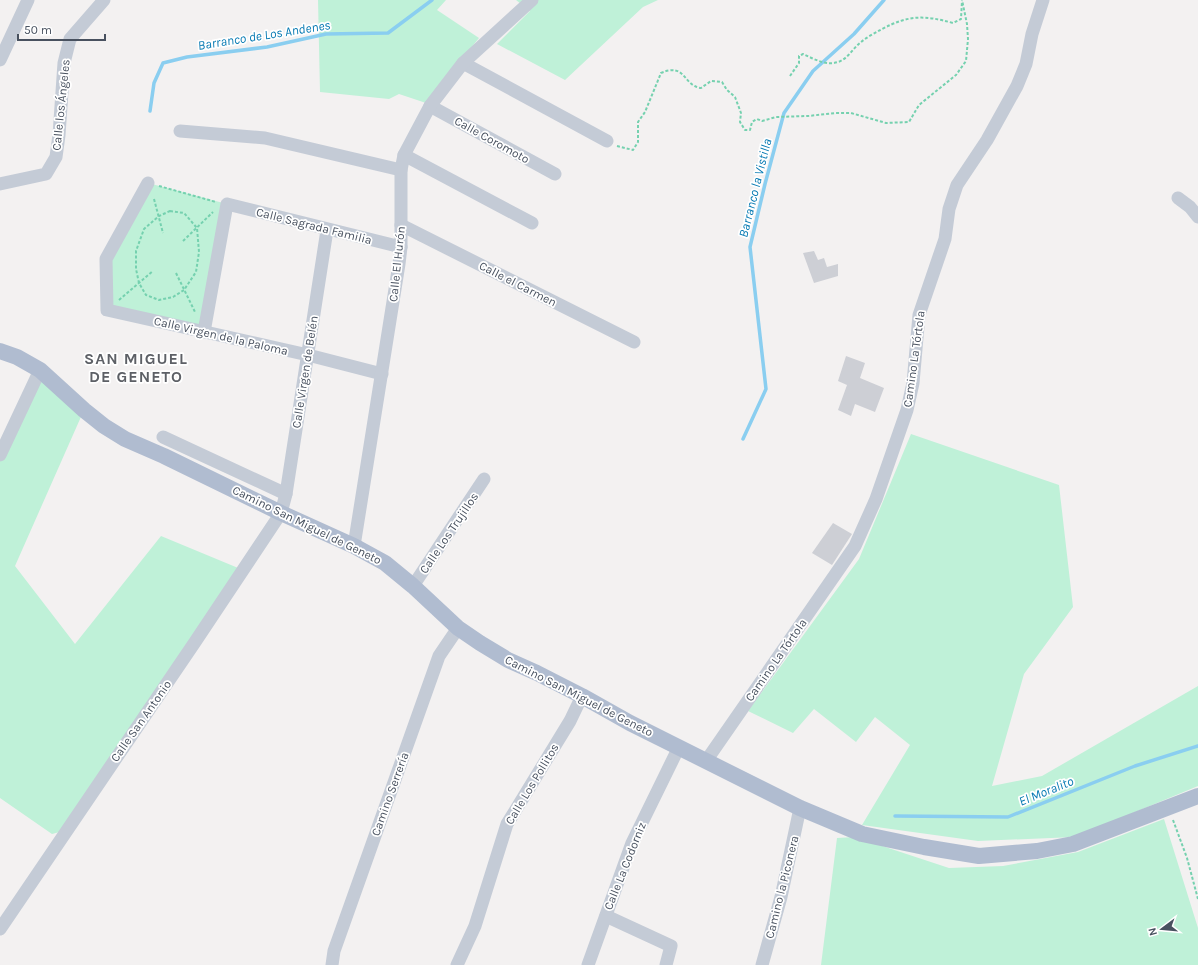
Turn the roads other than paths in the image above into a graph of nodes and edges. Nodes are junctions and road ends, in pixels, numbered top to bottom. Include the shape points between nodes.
1 (28, 0) edge
2 (104, 0) edge
3 (532, 0) edge
4 (1043, 0) edge
5 (0, 60) edge
6 (463, 63) junction
7 (430, 106) junction
8 (180, 131) dead end
9 (606, 141) road end
10 (404, 155) junction
11 (401, 170) junction
12 (555, 174) dead end
13 (148, 183) road end
14 (0, 184) edge
15 (1178, 198) dead end
16 (1198, 218) edge
17 (532, 222) dead end
18 (401, 225) junction
19 (327, 230) junction
20 (401, 247) junction
21 (204, 332) junction
22 (634, 342) dead end
23 (0, 350) edge
24 (308, 355) junction
25 (40, 370) junction
26 (382, 374) junction
27 (163, 437) dead end
28 (0, 455) edge
29 (484, 479) dead end
30 (286, 494) junction
31 (281, 513) junction
32 (354, 546) junction
33 (413, 586) junction
34 (458, 628) junction
35 (582, 696) junction
36 (679, 747) junction
37 (706, 761) junction
38 (1198, 796) edge
39 (800, 808) junction
40 (606, 916) junction
41 (0, 929) edge
42 (332, 965) edge
43 (457, 965) edge
44 (588, 965) edge
45 (666, 965) edge
46 (762, 965) edge

1 - 5 street
2 - 14 street, Calle los Ángeles via 70,39 64,63 56,157 46,174
3 - 6 street, Calle El Hurón
4 - 37 street, Camino La Tórtola via 1026,64 1017,86 987,140 957,185 948,209 945,239 919,314 913,383 907,410 876,500 855,546
6 - 7 street, Calle El Hurón
6 - 9 street
7 - 10 street, Calle El Hurón
7 - 12 street, Calle Coromoto
8 - 11 street via 265,138
10 - 11 street, Calle El Hurón
10 - 17 street
11 - 18 street, Calle El Hurón
13 - 21 street, Calle Virgen de la Paloma via 106,258 107,310
15 - 16 street
18 - 20 street, Calle El Hurón
18 - 22 street, Calle el Carmen
19 - 20 street, Calle Sagrada Familia
19 - 21 street, Calle Sagrada Familia via 224,204
19 - 24 street, Calle Virgen de Belén
20 - 26 street, Calle El Hurón
21 - 24 street, Calle Virgen de la Paloma
23 - 25 main road, Camino San Miguel de Geneto
24 - 26 street, Calle Virgen de la Paloma
24 - 30 street, Calle Virgen de Belén
25 - 28 street
25 - 31 main road, Camino San Miguel de Geneto via 84,410 125,439
26 - 32 street, Calle El Hurón
27 - 30 street
29 - 33 street, Calle Los Trujillos
30 - 31 street, Calle Virgen de Belén
31 - 32 main road, Camino San Miguel de Geneto
31 - 41 street, Calle San Antonio
32 - 33 main road, Camino San Miguel de Geneto via 385,563
33 - 34 main road, Camino San Miguel de Geneto
34 - 35 main road, Camino San Miguel de Geneto via 508,660
34 - 42 street, Camino Serrería via 439,656 334,951
35 - 36 main road, Camino San Miguel de Geneto
35 - 43 street, Calle Los Pollitos via 570,721 507,824 475,926
36 - 37 main road, Camino San Miguel de Geneto
36 - 40 street, Calle La Codorniz via 632,843
37 - 39 main road, Camino San Miguel de Geneto
38 - 39 main road, Camino San Miguel de Geneto via 1073,844 1037,851 978,856 862,834
39 - 46 street, Camino la Piconera via 781,897
40 - 44 street, Calle La Codorniz
40 - 45 street via 671,946

